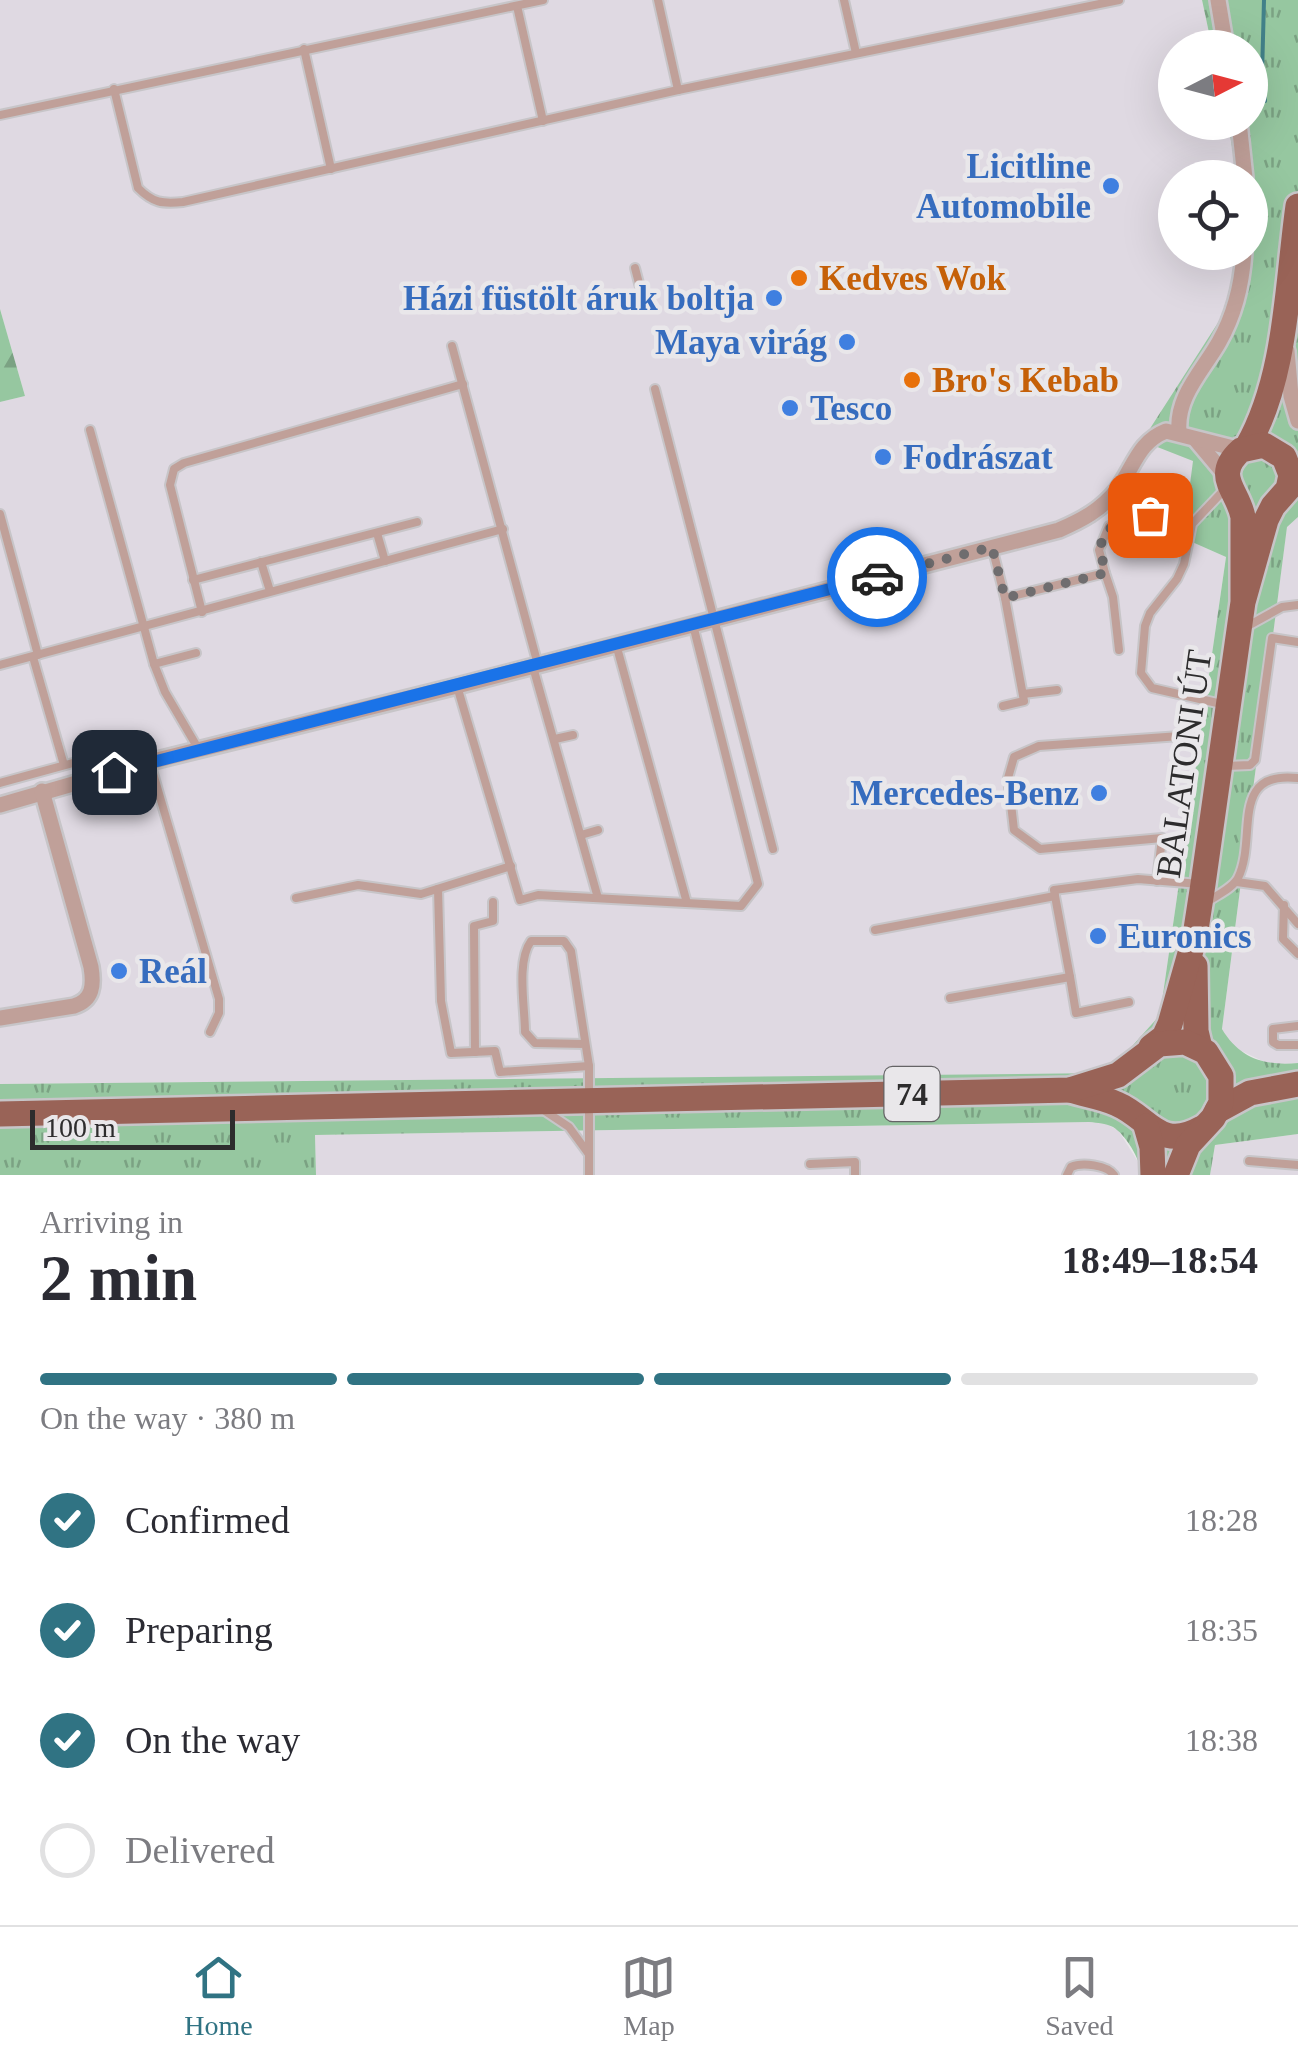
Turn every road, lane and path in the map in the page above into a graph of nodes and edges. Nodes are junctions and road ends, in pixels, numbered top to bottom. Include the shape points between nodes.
1 (543, 0) edge
2 (658, 0) edge
3 (844, 0) edge
4 (1052, 0) edge
5 (1118, 0) edge
6 (1218, 0) edge
7 (516, 6) junction
8 (1055, 13) junction
9 (1223, 30) edge
10 (304, 49) junction
11 (856, 53) junction
12 (114, 89) junction
13 (678, 90) junction
14 (0, 115) edge
15 (543, 121) junction
16 (331, 169) junction
17 (1298, 206) edge
18 (634, 268) dead end
19 (1241, 270) edge
20 (641, 291) dead end
21 (1283, 317) junction
22 (452, 346) dead end
23 (1274, 376) junction
24 (464, 384) junction
25 (655, 390) dead end
26 (1298, 421) edge
27 (90, 430) dead end
28 (1180, 432) junction
29 (1196, 440) junction
30 (1244, 448) junction
31 (1289, 461) edge
32 (1232, 488) junction
33 (1285, 499) edge
34 (1183, 507) dead end
35 (0, 514) edge
36 (417, 522) dead end
37 (502, 529) junction
38 (377, 533) junction
39 (992, 547) junction
40 (385, 561) junction
41 (261, 562) junction
42 (1106, 573) junction
43 (194, 580) junction
44 (270, 592) junction
45 (1005, 598) junction
46 (1242, 602) junction
47 (1298, 604) edge
48 (202, 612) junction
49 (715, 619) junction
50 (693, 625) junction
51 (144, 627) junction
52 (1238, 632) junction
53 (1298, 642) edge
54 (616, 644) junction
55 (1118, 650) dead end
56 (196, 653) dead end
57 (36, 656) junction
58 (154, 664) junction
59 (0, 666) edge
60 (536, 666) junction
61 (457, 686) junction
62 (1057, 690) dead end
63 (1023, 694) junction
64 (1228, 705) junction
65 (1004, 706) dead end
66 (573, 735) dead end
67 (1180, 736) dead end
68 (555, 739) junction
69 (124, 749) dead end
70 (199, 750) junction
71 (149, 762) junction
72 (64, 765) junction
73 (1219, 766) junction
74 (1298, 778) edge
75 (0, 783) edge
76 (42, 791) junction
77 (0, 805) edge
78 (598, 830) dead end
79 (580, 835) junction
80 (773, 849) dead end
81 (511, 866) junction
82 (1157, 881) junction
83 (1236, 882) junction
84 (438, 889) junction
85 (1055, 896) junction
86 (1201, 896) junction
87 (296, 898) dead end
88 (598, 898) junction
89 (493, 902) dead end
90 (688, 903) junction
91 (1284, 905) junction
92 (1298, 924) edge
93 (875, 930) dead end
94 (1195, 936) junction
95 (1298, 954) edge
96 (1070, 977) junction
97 (950, 998) dead end
98 (1129, 1002) dead end
99 (0, 1018) edge
100 (1298, 1026) edge
101 (210, 1032) dead end
102 (585, 1044) junction
103 (1298, 1045) edge
104 (474, 1052) junction
105 (1143, 1055) junction
106 (1209, 1058) junction
107 (588, 1066) junction
108 (1290, 1084) edge
109 (1070, 1090) junction
110 (590, 1102) junction
111 (533, 1103) junction
112 (0, 1114) edge
113 (1210, 1120) junction
114 (1142, 1122) junction
115 (589, 1154) junction
116 (1249, 1161) dead end
117 (810, 1164) dead end
118 (1298, 1165) edge
119 (589, 1175) edge
120 (855, 1175) edge
121 (1067, 1175) edge
122 (1114, 1175) edge
123 (1153, 1175) edge
124 (1176, 1175) edge

1 - 7 lane
2 - 13 lane
3 - 11 lane
4 - 8 lane
5 - 8 lane
6 - 9 street
7 - 10 lane
7 - 15 lane
8 - 11 lane
10 - 12 lane
10 - 16 lane
11 - 13 lane
12 - 14 lane
12 - 16 lane via 138,188 150,200 183,202
13 - 15 lane
15 - 16 lane
17 - 21 main road, BALATONI ÚT
18 - 20 lane
19 - 28 street via 1219,342 1180,406
21 - 23 main road, BALATONI ÚT
21 - 26 street
22 - 24 lane
23 - 30 main road, BALATONI ÚT
23 - 31 main road, BALATONI ÚT via 1274,418
24 - 37 lane
24 - 43 lane via 174,469 170,485
25 - 49 lane
27 - 51 lane
28 - 29 street
28 - 39 street via 1166,431 1142,446 1114,492 1086,517
29 - 30 street
29 - 32 street
30 - 31 main road via 1264,445
30 - 32 main road, BALATONI ÚT via 1232,460
31 - 33 main road, BALATONI ÚT
32 - 33 main road via 1258,508
32 - 46 main road, BALATONI ÚT via 1244,538
32 - 64 lane via 1192,524 1184,564 1145,626 1141,673 1152,688
33 - 46 main road, BALATONI ÚT
34 - 42 lane via 1110,526 1098,550
35 - 57 lane
36 - 38 lane
37 - 40 lane
37 - 60 lane
38 - 40 lane
38 - 41 lane
39 - 45 lane
39 - 49 street
40 - 44 lane
41 - 43 lane
41 - 44 lane
42 - 45 lane
42 - 55 lane
43 - 48 lane
44 - 48 lane
45 - 63 lane
46 - 52 main road, BALATONI ÚT
47 - 52 lane
48 - 51 lane
49 - 50 street
49 - 80 lane
50 - 54 street
50 - 90 lane via 758,884 741,906
51 - 57 lane
51 - 58 lane
52 - 64 main road, BALATONI ÚT
53 - 73 lane via 1272,638 1256,760
54 - 60 street
54 - 90 lane
56 - 58 lane
57 - 59 lane
57 - 72 lane
58 - 70 lane
60 - 61 street
60 - 68 lane
61 - 70 street
61 - 81 lane
62 - 63 lane
63 - 65 lane via 1024,702
64 - 73 main road, BALATONI ÚT
66 - 68 lane
67 - 82 lane via 1039,746 1014,757 1008,778 1014,830 1040,849 1162,838
68 - 79 lane
69 - 72 lane
70 - 71 street
71 - 76 street
71 - 101 lane via 219,1000
72 - 75 lane
73 - 86 main road, BALATONI ÚT
74 - 83 lane via 1269,779 1258,787
76 - 77 street
76 - 99 street via 92,967 92,988 84,1003
78 - 79 lane
79 - 88 lane
81 - 84 lane
81 - 88 lane via 520,900
82 - 85 lane via 1054,890
82 - 86 lane
83 - 86 lane
83 - 91 lane via 1265,886
84 - 87 lane via 421,894 358,885
84 - 104 lane via 441,1001 452,1053
85 - 93 lane
85 - 96 lane
86 - 94 main road, BALATONI ÚT
88 - 90 lane
89 - 104 lane via 494,921 474,926
91 - 92 lane
91 - 95 lane via 1282,939
94 - 105 main road, BALATONI ÚT via 1170,1024
94 - 106 main road, BALATONI ÚT via 1196,1031
96 - 97 lane
96 - 98 lane via 1076,1013
100 - 103 lane via 1273,1029 1272,1035 1278,1045
102 - 102 lane via 545,1044 525,1032 524,963 531,942 557,939 568,946
102 - 107 lane
104 - 107 lane via 496,1051 500,1072
105 - 106 main road, 74 via 1176,1041
105 - 109 main road, 74 via 1118,1075
105 - 114 main road via 1129,1078 1128,1095
106 - 108 main road, 74 via 1253,1080
106 - 113 main road via 1223,1094
107 - 110 lane
108 - 113 main road, 74 via 1234,1099
109 - 110 main road, 74
109 - 114 main road, 74 via 1120,1105
110 - 111 main road, 74
110 - 115 lane
111 - 112 main road, 74
111 - 115 lane via 569,1127
113 - 114 main road, 74 via 1178,1136
113 - 124 main road via 1188,1145
114 - 123 main road
115 - 119 lane
116 - 118 lane
117 - 120 lane via 855,1162
121 - 122 lane via 1077,1164

